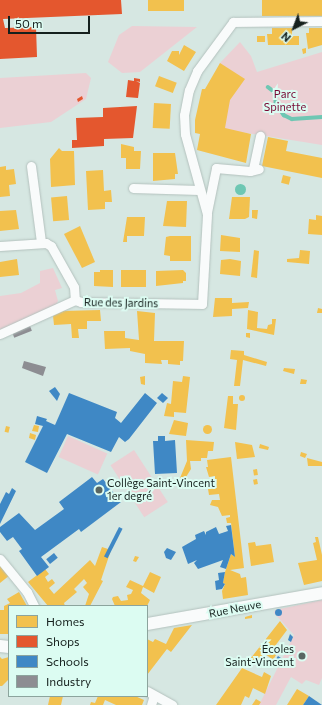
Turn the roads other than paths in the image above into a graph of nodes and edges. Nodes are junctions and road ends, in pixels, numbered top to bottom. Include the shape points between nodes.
1 (322, 21) edge
2 (260, 136) dead end
3 (31, 166) dead end
4 (134, 188) dead end
5 (199, 190) junction
6 (207, 214) junction
7 (40, 242) junction
8 (0, 246) edge
9 (75, 300) junction
10 (0, 334) edge
11 (0, 559) edge
12 (322, 593) edge
13 (34, 605) edge
14 (148, 624) edge
15 (151, 693) edge
16 (151, 705) edge
17 (172, 705) edge

1 - 5 street via 233,22 220,38 198,71 185,108 185,134
2 - 6 street via 256,169 250,172 216,168
3 - 7 street
4 - 5 street
5 - 6 street
6 - 9 street, Rue des Jardins via 202,304
7 - 8 street
7 - 9 street via 51,246 74,287
9 - 10 street, Rue des Jardins
11 - 13 street via 27,592
12 - 14 street, Rue Neuve
15 - 16 street
15 - 17 street

